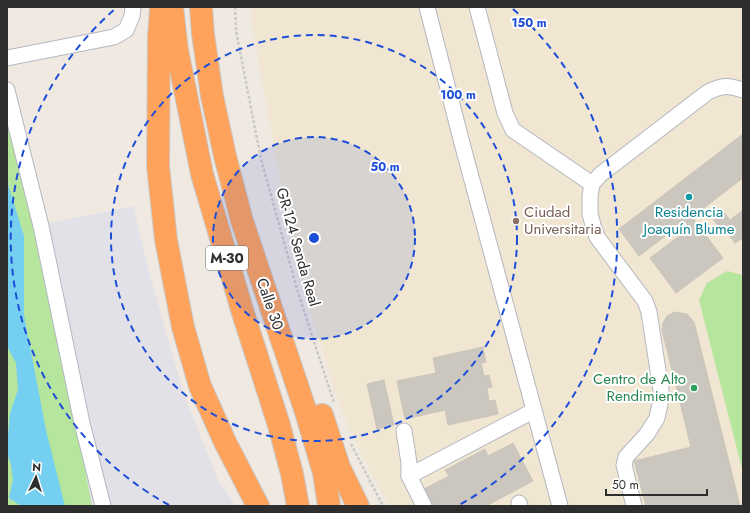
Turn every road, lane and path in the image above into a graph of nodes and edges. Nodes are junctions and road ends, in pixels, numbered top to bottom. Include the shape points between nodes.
1 (133, 7) edge
2 (161, 7) edge
3 (172, 7) edge
4 (201, 7) edge
5 (235, 7) edge
6 (427, 7) edge
7 (477, 7) edge
8 (7, 58) edge
9 (7, 90) edge
10 (743, 90) edge
11 (592, 184) junction
12 (250, 247) junction
13 (336, 410) dead end
14 (534, 411) junction
15 (404, 431) dead end
16 (349, 439) dead end
17 (409, 476) junction
18 (256, 502) edge
19 (103, 506) edge
20 (298, 506) edge
21 (329, 506) edge
22 (358, 506) edge
23 (383, 506) edge
24 (424, 506) edge
25 (560, 506) edge
26 (634, 506) edge

1 - 8 lane via 126,30 114,37
2 - 18 highway via 158,166 166,240 183,328 200,386
3 - 20 highway, Calle 30 / M-30 via 177,50 202,174 279,425
4 - 12 highway, Calle 30 / M-30 via 212,96 225,156
5 - 13 path, GR-124 Senda Real via 236,31 261,159 297,288
6 - 14 lane
7 - 11 lane via 513,130
9 - 19 lane via 41,226 82,423
10 - 11 lane via 721,86 708,92 601,174
11 - 26 lane via 590,214 597,236 645,301 649,312 661,390 656,418 647,434 626,457 624,465
12 - 21 highway, Calle 30 / M-30 via 306,412 324,473
12 - 22 highway via 278,294 339,467
14 - 17 lane
14 - 25 lane
15 - 17 lane
16 - 23 path
17 - 24 lane

